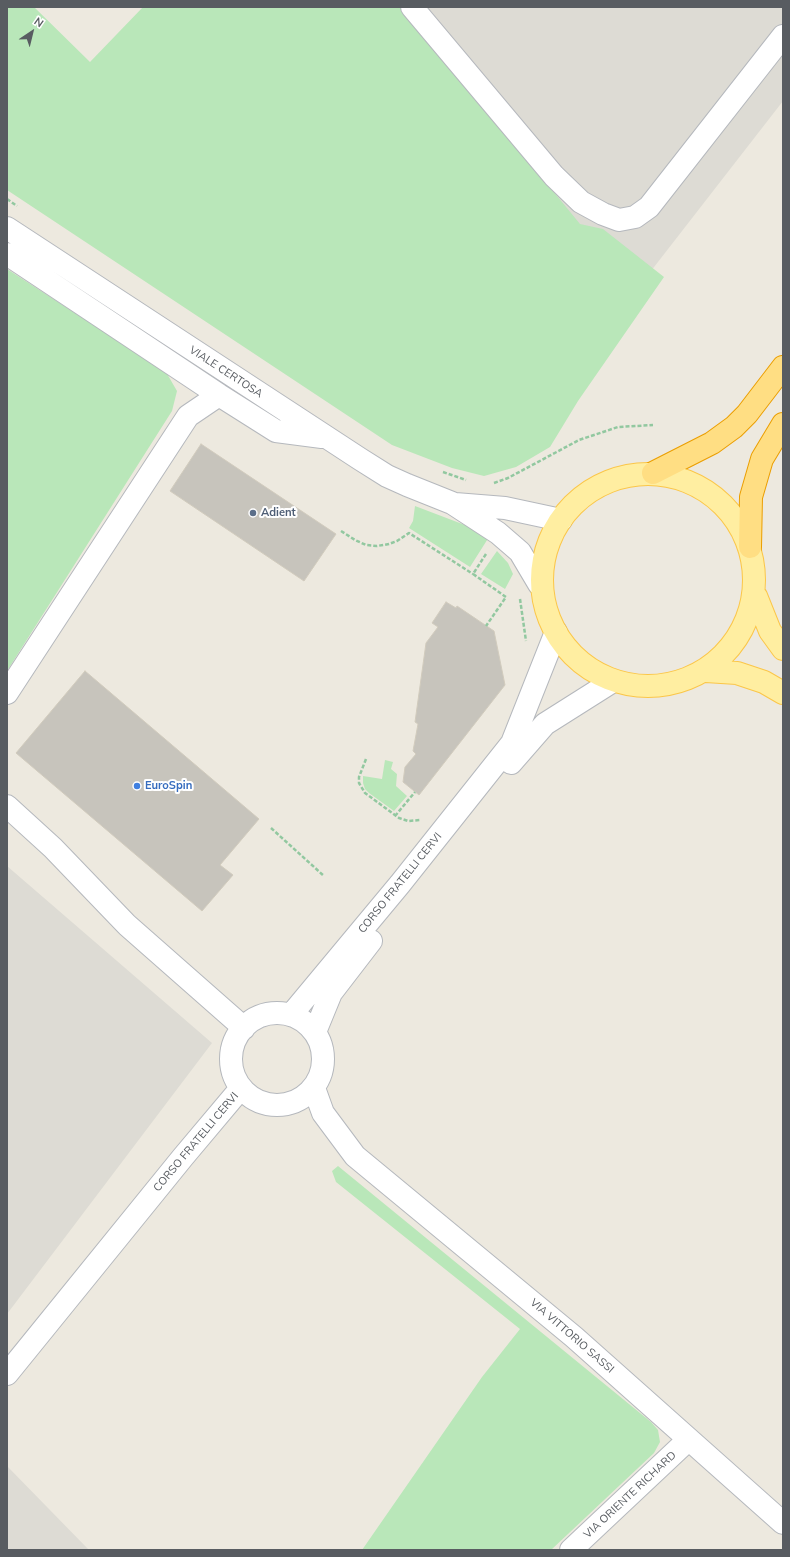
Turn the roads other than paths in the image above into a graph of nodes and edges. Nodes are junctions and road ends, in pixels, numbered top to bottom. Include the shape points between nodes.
1 (412, 7) edge
2 (783, 36) edge
3 (7, 228) edge
4 (7, 254) edge
5 (783, 367) edge
6 (190, 376) junction
7 (218, 395) junction
8 (188, 416) junction
9 (783, 424) edge
10 (328, 438) junction
11 (653, 473) junction
12 (452, 503) junction
13 (560, 520) junction
14 (750, 547) junction
15 (539, 584) junction
16 (756, 596) junction
17 (556, 632) junction
18 (783, 649) edge
19 (706, 671) junction
20 (613, 681) junction
21 (7, 693) edge
22 (783, 693) edge
23 (7, 806) edge
24 (291, 1015) junction
25 (244, 1028) junction
26 (315, 1032) junction
27 (241, 1088) junction
28 (314, 1088) junction
29 (7, 1374) edge
30 (688, 1440) junction
31 (783, 1523) edge
32 (571, 1550) edge

1 - 2 street via 554,176 581,202 619,220 635,217 649,207
3 - 10 street, VIALE CERTOSA
4 - 6 street
5 - 11 highway via 734,427 712,443
6 - 7 street
6 - 8 street
7 - 8 street
7 - 10 street via 276,431
8 - 21 street
9 - 14 highway via 762,459 751,497
10 - 12 street, VIALE CERTOSA via 386,476
11 - 13 main road via 618,477 586,493
11 - 14 main road via 688,481 718,499 738,521
12 - 13 street via 505,508
12 - 15 street via 498,533 520,552
13 - 15 main road via 550,537 543,558
14 - 16 main road via 756,575
15 - 17 main road via 545,608
16 - 18 main road via 770,631
16 - 19 main road via 743,630 727,653
17 - 20 main road via 573,655 593,672
17 - 24 street, CORSO FRATELLI CERVI via 512,743
19 - 20 main road via 678,683 652,687
19 - 22 main road via 737,673 764,682
20 - 26 street, CORSO FRATELLI CERVI via 545,724 516,755 331,993
23 - 25 street via 53,848 127,925
24 - 25 street, CORSO FRATELLI CERVI via 278,1013 262,1016
24 - 26 street via 305,1022
25 - 27 street, CORSO FRATELLI CERVI via 238,1034 232,1049 231,1064
26 - 28 street via 322,1045 324,1059 321,1074
27 - 28 street via 258,1101 273,1105 288,1104 302,1098
27 - 29 street, CORSO FRATELLI CERVI
28 - 30 street, VIA VITTORIO SASSI via 323,1113 355,1156 574,1337
30 - 31 street, VIA VITTORIO SASSI
30 - 32 street, VIA ORIENTE RICHARD

